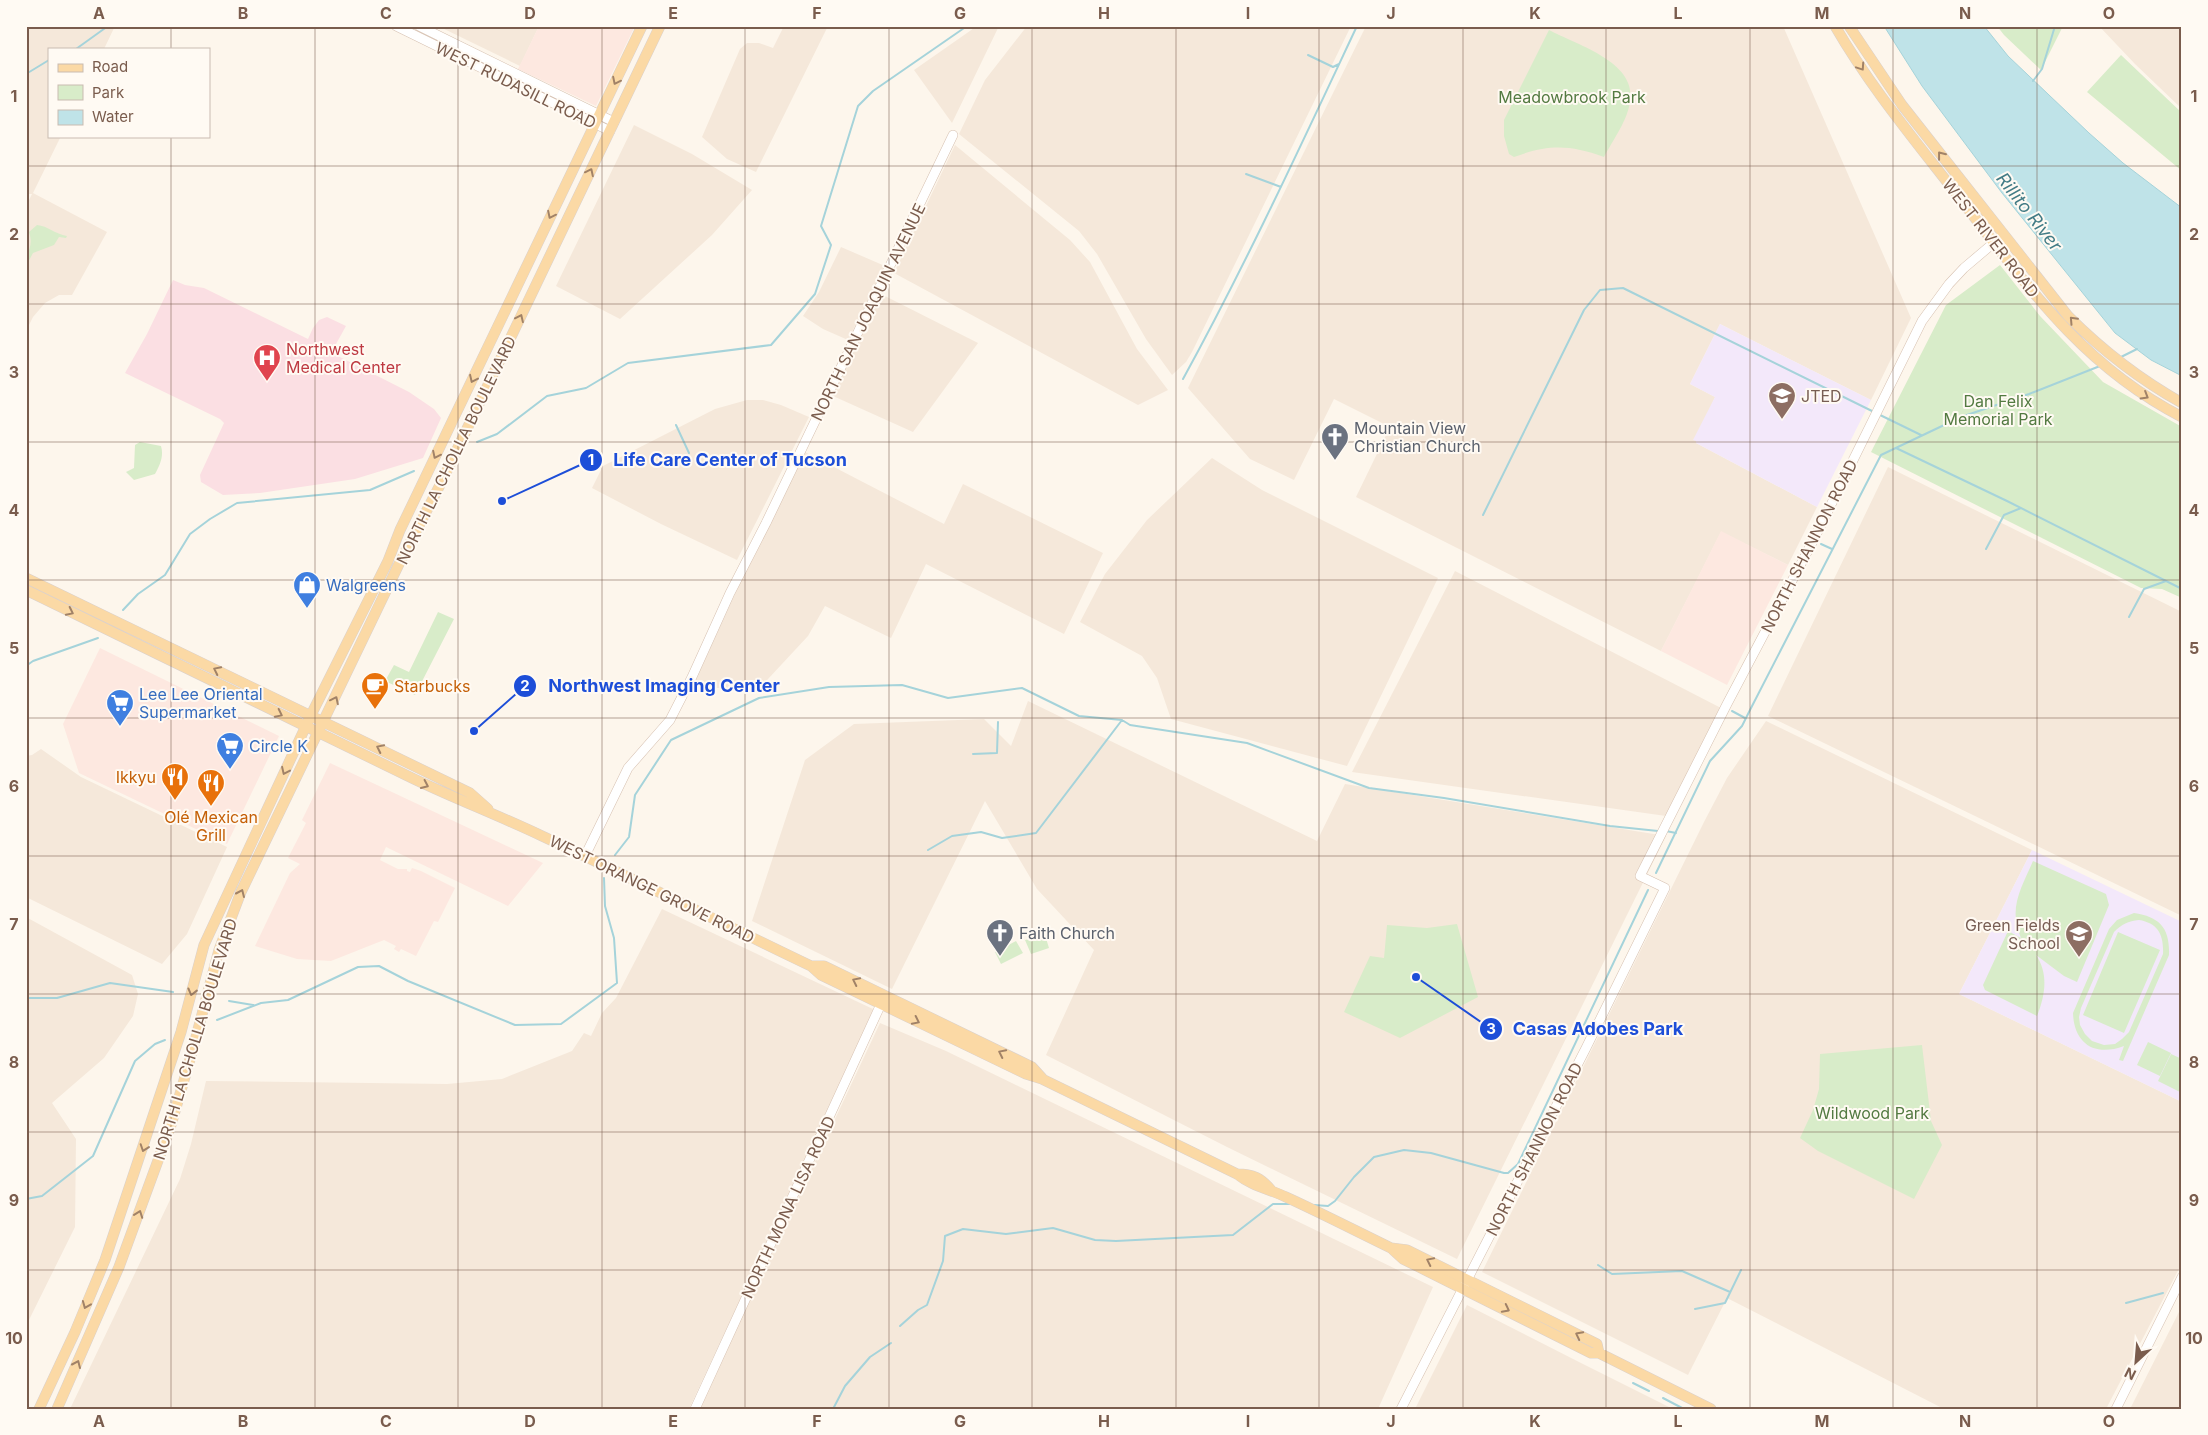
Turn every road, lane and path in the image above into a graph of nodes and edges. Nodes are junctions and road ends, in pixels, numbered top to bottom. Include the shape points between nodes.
1 (396, 26) edge
2 (419, 26) edge
3 (642, 26) edge
4 (660, 26) edge
5 (1835, 26) edge
6 (1849, 26) edge
7 (597, 119) junction
8 (612, 126) junction
9 (953, 135) dead end
10 (2003, 235) junction
11 (1994, 243) junction
12 (2182, 403) edge
13 (2182, 417) edge
14 (26, 578) edge
15 (26, 590) edge
16 (99, 626) junction
17 (168, 645) junction
18 (312, 715) junction
19 (325, 721) junction
20 (306, 727) junction
21 (318, 733) junction
22 (493, 813) junction
23 (584, 856) junction
24 (811, 966) junction
25 (881, 1004) junction
26 (1042, 1079) junction
27 (2182, 1277) edge
28 (1465, 1283) junction
29 (39, 1409) edge
30 (57, 1409) edge
31 (695, 1409) edge
32 (1402, 1409) edge
33 (1711, 1409) edge
34 (2116, 1409) edge

1 - 7 street, WEST RUDASILL ROAD
2 - 7 street, WEST RUDASILL ROAD
3 -> 7 main road, NORTH LA CHOLLA BOULEVARD
4 - 8 main road, NORTH LA CHOLLA BOULEVARD
5 -> 11 main road, WEST RIVER ROAD via 1898,119
10 -> 6 main road, WEST RIVER ROAD via 1902,104
7 - 8 street, WEST RUDASILL ROAD
7 -> 18 main road, NORTH LA CHOLLA BOULEVARD
19 -> 8 main road, NORTH LA CHOLLA BOULEVARD
9 - 23 street, NORTH SAN JOAQUIN AVENUE via 688,685 662,731 628,768
10 - 11 street, NORTH SHANNON ROAD
12 -> 10 main road, WEST RIVER ROAD via 2108,354 2068,316
11 -> 13 main road, WEST RIVER ROAD via 2062,326 2096,359 2141,394
11 - 28 street, NORTH SHANNON ROAD via 1949,284 1922,321 1813,542 1727,704 1640,876 1665,888
14 - 17 main road, WEST ORANGE GROVE ROAD
15 -> 16 main road, WEST ORANGE GROVE ROAD
16 - 17 main road via 125,632 160,649
16 -> 20 main road, WEST ORANGE GROVE ROAD
18 -> 17 main road, WEST ORANGE GROVE ROAD
18 - 19 main road, WEST ORANGE GROVE ROAD
18 - 20 main road, NORTH LA CHOLLA BOULEVARD
19 - 21 main road, NORTH LA CHOLLA BOULEVARD
22 -> 19 main road, WEST ORANGE GROVE ROAD via 470,793
20 - 21 main road, WEST ORANGE GROVE ROAD
20 -> 29 main road, NORTH LA CHOLLA BOULEVARD via 204,945 181,1032 105,1260
21 -> 22 main road, WEST ORANGE GROVE ROAD via 465,804
30 -> 21 main road, NORTH LA CHOLLA BOULEVARD via 119,1267 171,1125 218,950 241,892
22 - 23 main road, WEST ORANGE GROVE ROAD
23 - 24 main road, WEST ORANGE GROVE ROAD
24 - 25 main road, WEST ORANGE GROVE ROAD via 821,975
26 -> 24 main road, WEST ORANGE GROVE ROAD via 1032,1067 937,1020 824,966
25 -> 26 main road, WEST ORANGE GROVE ROAD
25 - 31 street, NORTH MONA LISA ROAD
26 - 28 main road, WEST ORANGE GROVE ROAD via 1237,1174 1250,1174 1263,1180 1271,1190 1391,1248 1407,1250
27 - 34 street
28 - 32 street, NORTH SHANNON ROAD
28 - 33 main road, WEST ORANGE GROVE ROAD via 1592,1352

